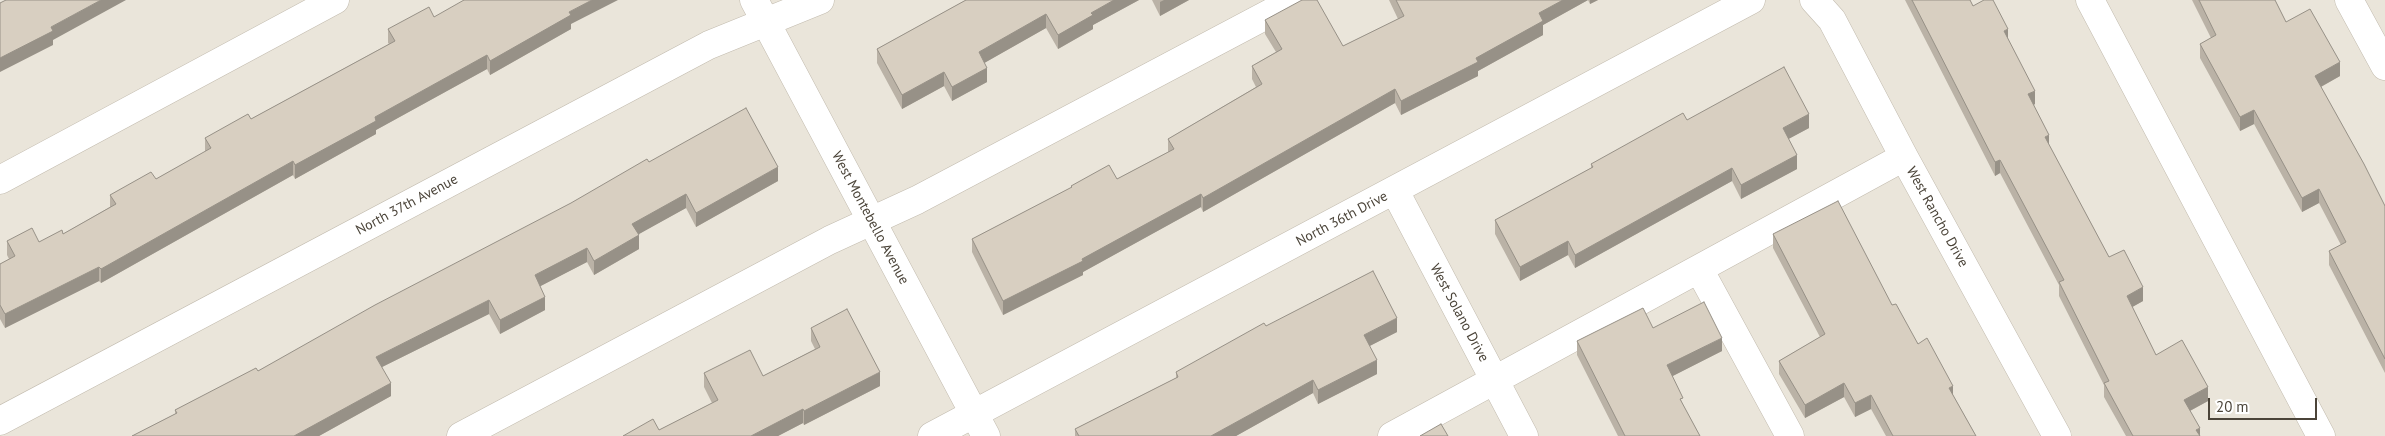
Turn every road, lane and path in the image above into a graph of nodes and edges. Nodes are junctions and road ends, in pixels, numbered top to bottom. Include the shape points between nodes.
1 (335, 0) edge
2 (820, 0) edge
3 (1295, 0) edge
4 (1751, 0) edge
5 (1814, 0) edge
6 (2090, 0) edge
7 (2349, 0) edge
8 (760, 11) edge
9 (2385, 66) edge
10 (1904, 157) junction
11 (0, 180) edge
12 (1394, 191) junction
13 (872, 221) junction
14 (1699, 269) junction
15 (1495, 381) junction
16 (0, 421) edge
17 (980, 425) edge
18 (461, 436) edge
19 (932, 436) edge
20 (1392, 436) edge
21 (1524, 436) edge
22 (1790, 436) edge
23 (2057, 436) edge
24 (2321, 436) edge

1 - 11 street
2 - 8 street, North 37th Avenue
3 - 13 street
4 - 12 street, North 36th Drive
5 - 10 street, West Rancho Drive via 1832,20
6 - 24 street
7 - 9 street
8 - 13 street, West Montebello Avenue
8 - 16 street, North 37th Avenue via 709,44
10 - 14 street
10 - 23 street, West Rancho Drive
12 - 15 street, West Solano Drive
12 - 17 street, North 36th Drive
13 - 17 street, West Montebello Avenue
13 - 18 street via 830,240
14 - 15 street
14 - 22 street
15 - 20 street
15 - 21 street, West Solano Drive
17 - 19 street, North 36th Drive

